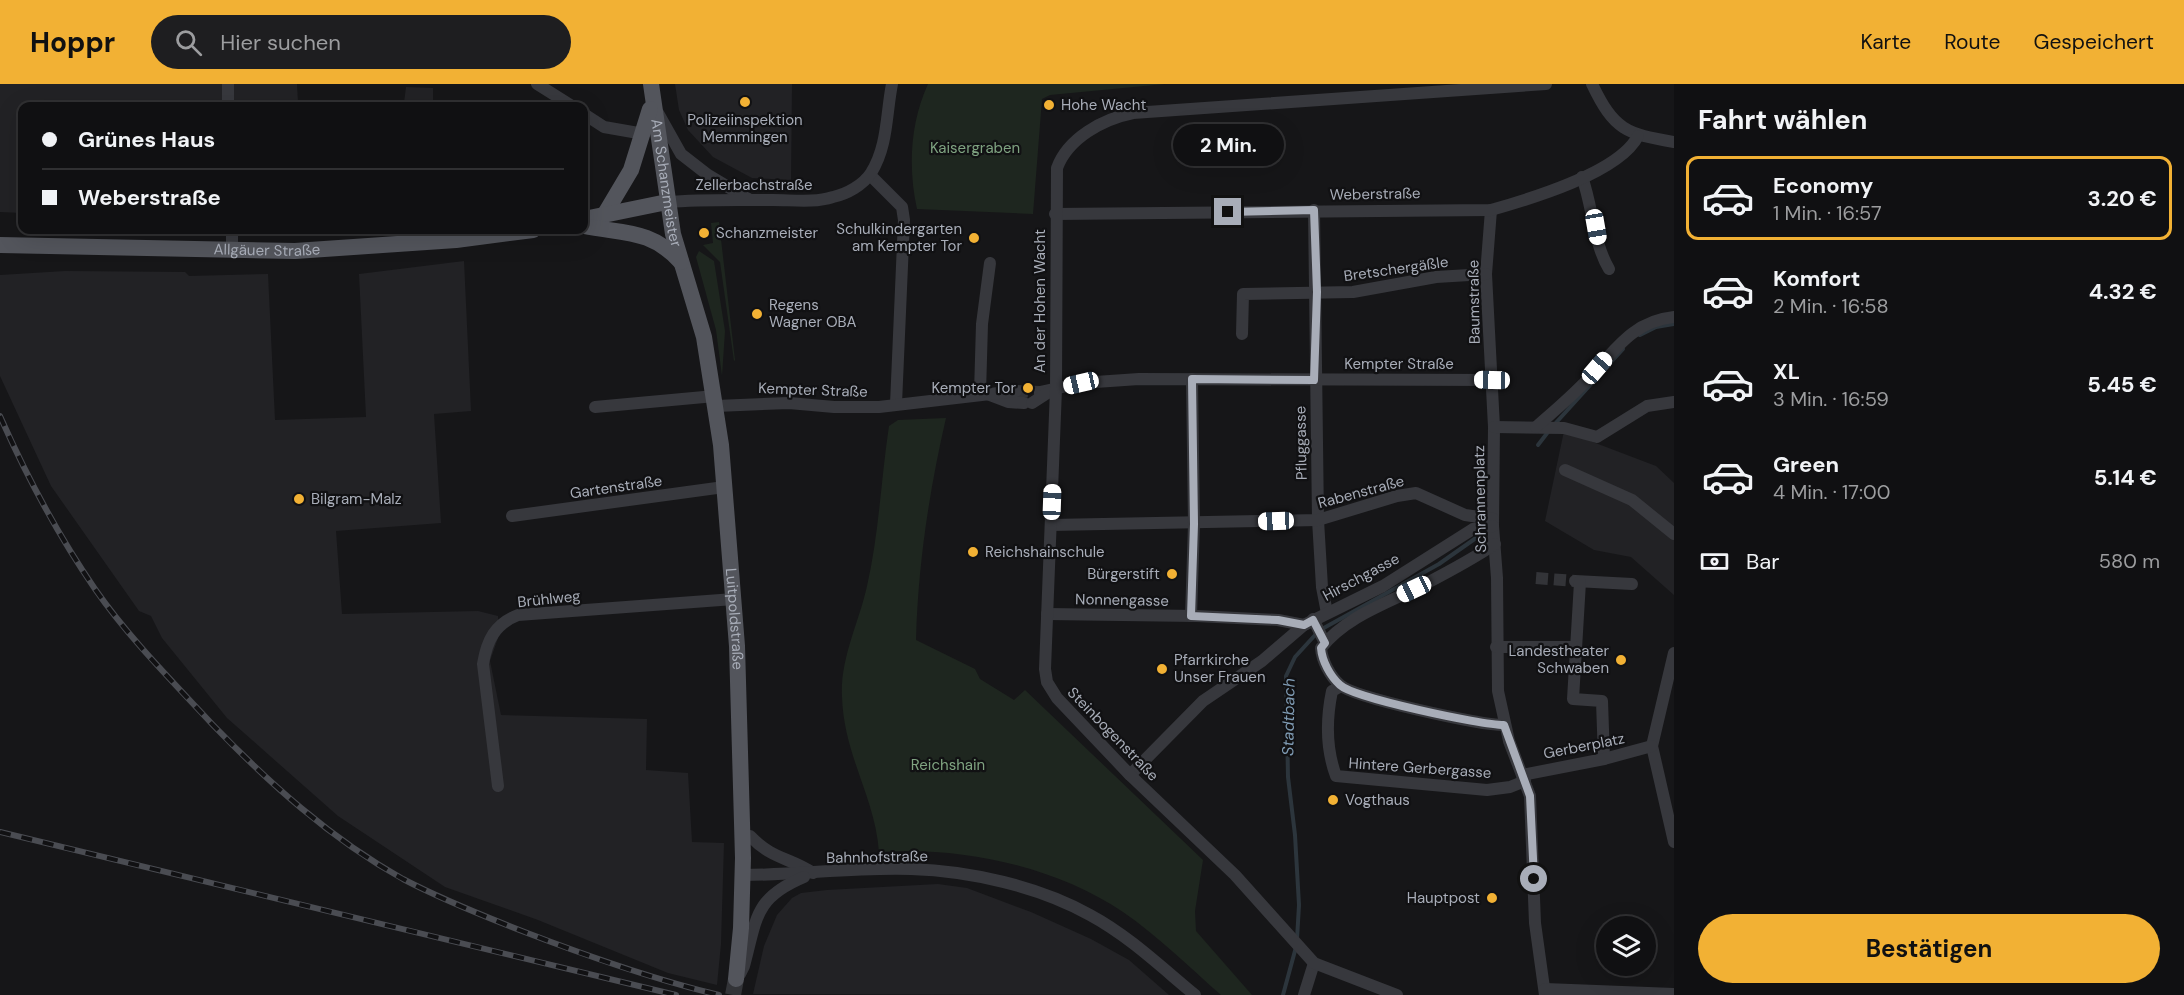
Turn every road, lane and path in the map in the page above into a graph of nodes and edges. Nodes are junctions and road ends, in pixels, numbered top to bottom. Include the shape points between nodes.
1 (228, 84) edge
2 (537, 84) edge
3 (651, 84) edge
4 (892, 84) edge
5 (1546, 84) edge
6 (1592, 84) edge
7 (228, 102) edge
8 (566, 102) edge
9 (652, 102) junction
10 (588, 117) edge
11 (644, 134) junction
12 (1638, 136) junction
13 (1674, 142) edge
14 (870, 175) junction
15 (1582, 177) junction
16 (751, 200) junction
17 (667, 202) junction
18 (1314, 210) junction
19 (1491, 210) junction
20 (606, 213) junction
21 (1055, 214) junction
22 (588, 218) edge
23 (588, 227) edge
24 (232, 234) edge
25 (502, 234) edge
26 (0, 245) edge
27 (232, 249) junction
28 (682, 263) junction
29 (990, 263) dead end
30 (1609, 269) dead end
31 (1486, 274) junction
32 (1317, 292) junction
33 (1674, 317) edge
34 (1242, 334) dead end
35 (1192, 379) junction
36 (1314, 380) junction
37 (1492, 380) junction
38 (1056, 388) junction
39 (1016, 391) tunnel mouth
40 (1040, 392) tunnel mouth
41 (981, 393) junction
42 (1492, 394) joint
43 (715, 401) junction
44 (1674, 402) edge
45 (896, 404) junction
46 (595, 407) dead end
47 (1494, 427) junction
48 (1540, 428) junction
49 (1564, 470) dead end
50 (724, 487) junction
51 (512, 516) dead end
52 (1318, 520) junction
53 (1493, 522) junction
54 (1194, 524) junction
55 (1051, 525) junction
56 (1674, 534) edge
57 (1495, 544) junction
58 (1632, 584) dead end
59 (734, 600) junction
60 (1328, 613) junction
61 (1047, 614) junction
62 (1191, 616) junction
63 (1311, 623) junction
64 (1324, 640) junction
65 (1496, 647) junction
66 (1576, 647) junction
67 (1674, 652) edge
68 (1341, 686) junction
69 (1504, 725) junction
70 (1652, 746) junction
71 (1604, 759) junction
72 (1130, 775) junction
73 (1523, 778) junction
74 (498, 786) dead end
75 (741, 813) junction
76 (750, 836) joint
77 (1674, 842) edge
78 (813, 873) junction
79 (743, 875) junction
80 (1314, 963) junction
81 (736, 980) joint
82 (1545, 992) edge
83 (1674, 994) edge
84 (1195, 995) edge
85 (1304, 995) edge
86 (1397, 995) edge

1 - 7 street
2 - 8 street
3 - 9 main road
4 - 14 street via 884,143
5 - 21 street, An der Hohen Wacht via 1121,115 1066,149 1057,168
6 - 12 street via 1611,118
9 - 11 main road
9 - 16 street via 681,154
9 - 17 main road, Am Schanzmeister
10 - 11 street via 604,127
11 - 20 main road via 631,170
12 - 13 street
12 - 15 street, Weberstraße via 1628,151
14 - 16 street, Zellerbachstraße via 852,190 833,197
14 - 45 street via 902,207 904,220
15 - 19 street, Weberstraße via 1557,190
15 - 30 street via 1601,255
16 - 17 street, Zellerbachstraße
17 - 20 main road
17 - 28 main road, Am Schanzmeister
18 - 19 street, Weberstraße
18 - 21 street, Weberstraße
18 - 32 street, Pfluggasse
19 - 31 street, Baumstraße
20 - 22 main road
21 - 38 street, An der Hohen Wacht
23 - 28 main road via 649,238 668,248
24 - 27 street
25 - 27 main road, Allgäuer Straße via 295,251
26 - 27 main road, Allgäuer Straße
28 - 43 main road, Luitpoldstraße via 702,329
29 - 41 street via 981,324
31 - 32 street, Bretschergäßle via 1353,292
31 - 37 street, Baumstraße
32 - 34 street, Bretschergäßle via 1243,294
32 - 36 street, Pfluggasse
33 - 48 street via 1642,326 1624,338
35 - 36 street, Kempter Straße
35 - 38 street, Kempter Straße via 1081,383
35 - 54 street
36 - 37 street, Kempter Straße
36 - 52 street, Pfluggasse
37 - 42 street, Baumstraße
38 - 40 street, Kempter Straße
38 - 41 street, Kempter Straße via 1028,403 1008,402
38 - 55 street, Steinbogenstraße
39 - 41 street, Kempter Straße
41 - 45 street, Kempter Straße
42 - 47 street, Schrannenplatz
43 - 45 street, Kempter Straße via 834,407
43 - 46 street, Kempter Straße
43 - 50 main road, Luitpoldstraße
44 - 48 street via 1647,406 1602,436
47 - 48 street
47 - 53 street, Schrannenplatz
49 - 56 street via 1632,500
50 - 51 street, Gartenstraße
50 - 59 main road, Luitpoldstraße
52 - 53 street, Rabenstraße via 1416,494
52 - 54 street, Rabenstraße
52 - 60 street, Pfluggasse via 1322,587
53 - 57 street, Schrannenplatz
53 - 60 street, Hirschgasse via 1473,529 1383,586
54 - 55 street, Rabenstraße
54 - 62 street
55 - 61 street, Steinbogenstraße
57 - 64 street
57 - 65 street, Schrannenplatz
58 - 66 street via 1578,581
59 - 74 street, Brühlweg via 518,615 507,619 495,630 483,664
59 - 75 main road, Luitpoldstraße
60 - 63 street, Hirschgasse
61 - 62 street, Nonnengasse
61 - 72 street, Steinbogenstraße via 1045,669 1051,689
62 - 63 street, Nonnengasse
63 - 64 street
63 - 72 street, Hirschgasse via 1203,701
64 - 68 street via 1321,648 1325,663
65 - 66 street
65 - 69 street, Schrannenplatz
66 - 71 street via 1573,699 1602,701
67 - 70 street via 1663,721
68 - 69 street via 1457,719
68 - 73 street, Hintere Gerbergasse via 1332,691 1328,708 1329,753 1336,776 1487,790 1510,787
69 - 73 street, Schrannenplatz
70 - 71 street, Gerberplatz
70 - 77 street
71 - 73 street, Gerberplatz
72 - 80 street, Steinbogenstraße via 1231,871
73 - 82 street, Schrannenplatz via 1532,804 1535,923
75 - 76 main road
75 - 79 main road, Luitpoldstraße
76 - 78 street, Bahnhofstraße via 764,850
78 - 79 street, Bahnhofstraße
78 - 81 street via 779,888 767,899 758,914 744,966
78 - 84 street, Bahnhofstraße via 930,870 1033,892 1105,924
79 - 81 main road, Luitpoldstraße
80 - 85 street
80 - 86 street
82 - 83 street

